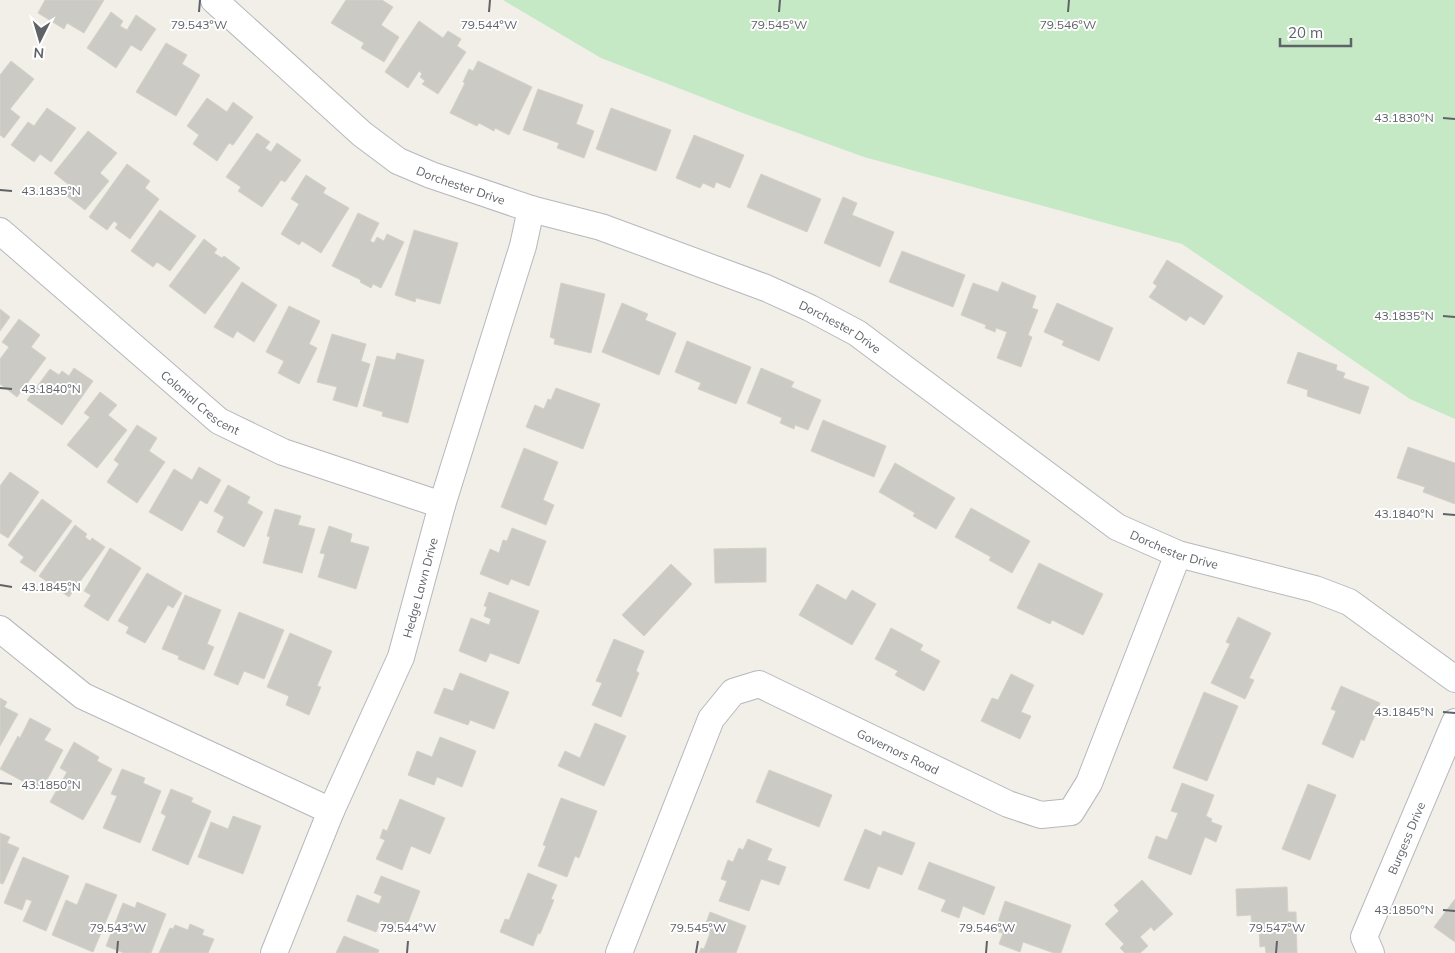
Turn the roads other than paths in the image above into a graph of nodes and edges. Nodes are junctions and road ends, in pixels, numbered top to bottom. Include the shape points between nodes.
1 (214, 0) edge
2 (531, 209) junction
3 (0, 231) edge
4 (442, 505) junction
5 (1178, 554) junction
6 (0, 629) edge
7 (1455, 679) edge
8 (1455, 722) edge
9 (331, 811) junction
10 (274, 953) edge
11 (619, 953) edge
12 (1371, 953) edge

1 - 2 street, Dorchester Drive via 362,134 398,161
2 - 4 street, Hedge Lawn Drive via 523,246
2 - 5 street, Dorchester Drive via 602,227 766,288 841,324 1117,527
3 - 4 street, Colonial Crescent via 219,420 283,452
4 - 9 street, Hedge Lawn Drive via 401,657
5 - 7 street, Dorchester Drive via 1315,589 1349,602
5 - 11 street, Governors Road via 1089,783 1070,812 1041,816 1008,804 759,684 750,686 733,692 711,718
6 - 9 street via 83,696
8 - 12 street, Burgess Drive via 1364,937
9 - 10 street, Hedge Lawn Drive

